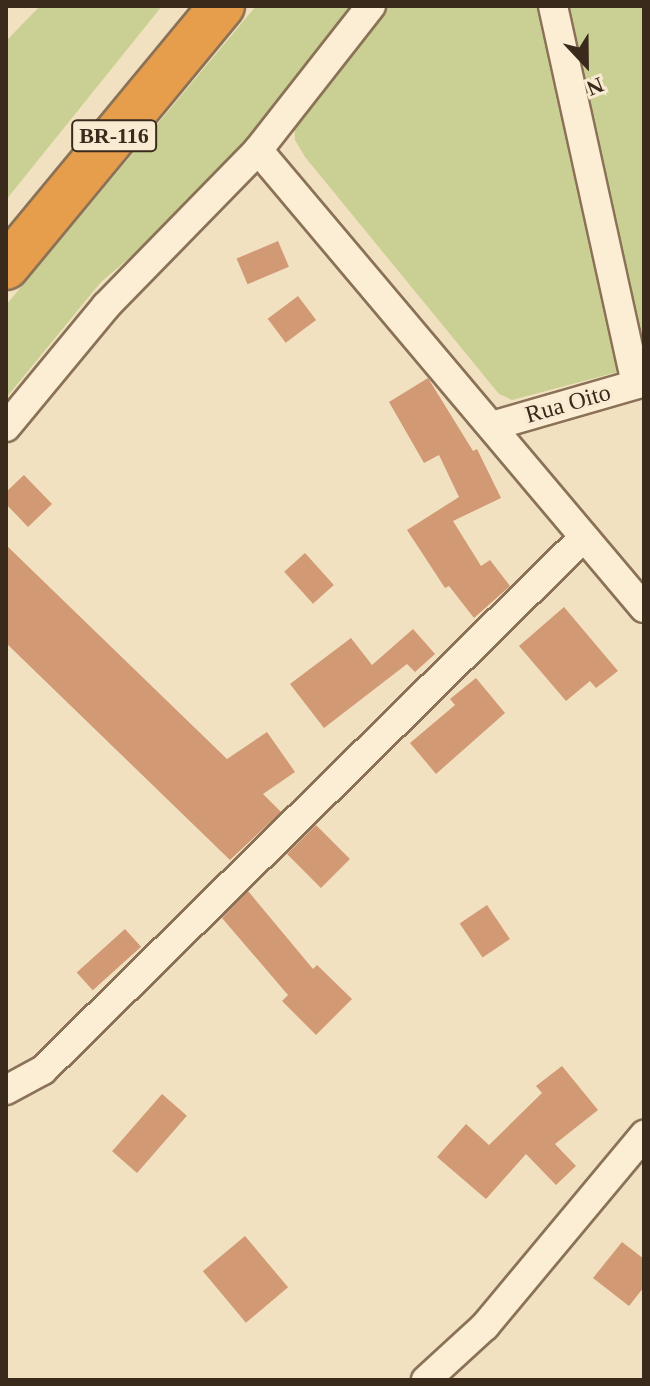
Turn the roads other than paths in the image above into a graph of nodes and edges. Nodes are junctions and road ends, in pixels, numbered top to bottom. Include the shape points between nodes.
1 (222, 6) edge
2 (371, 6) edge
3 (553, 6) edge
4 (258, 150) junction
5 (6, 267) edge
6 (640, 383) edge
7 (492, 426) junction
8 (6, 427) edge
9 (584, 537) junction
10 (644, 608) edge
11 (6, 1090) edge
12 (644, 1135) edge
13 (426, 1380) edge

1 - 5 highway, BR-116
2 - 4 street
3 - 6 street
4 - 7 street
4 - 8 street via 106,306
6 - 7 street, Rua Oito
7 - 9 street
9 - 10 street
9 - 11 street via 43,1070
12 - 13 street via 485,1326

